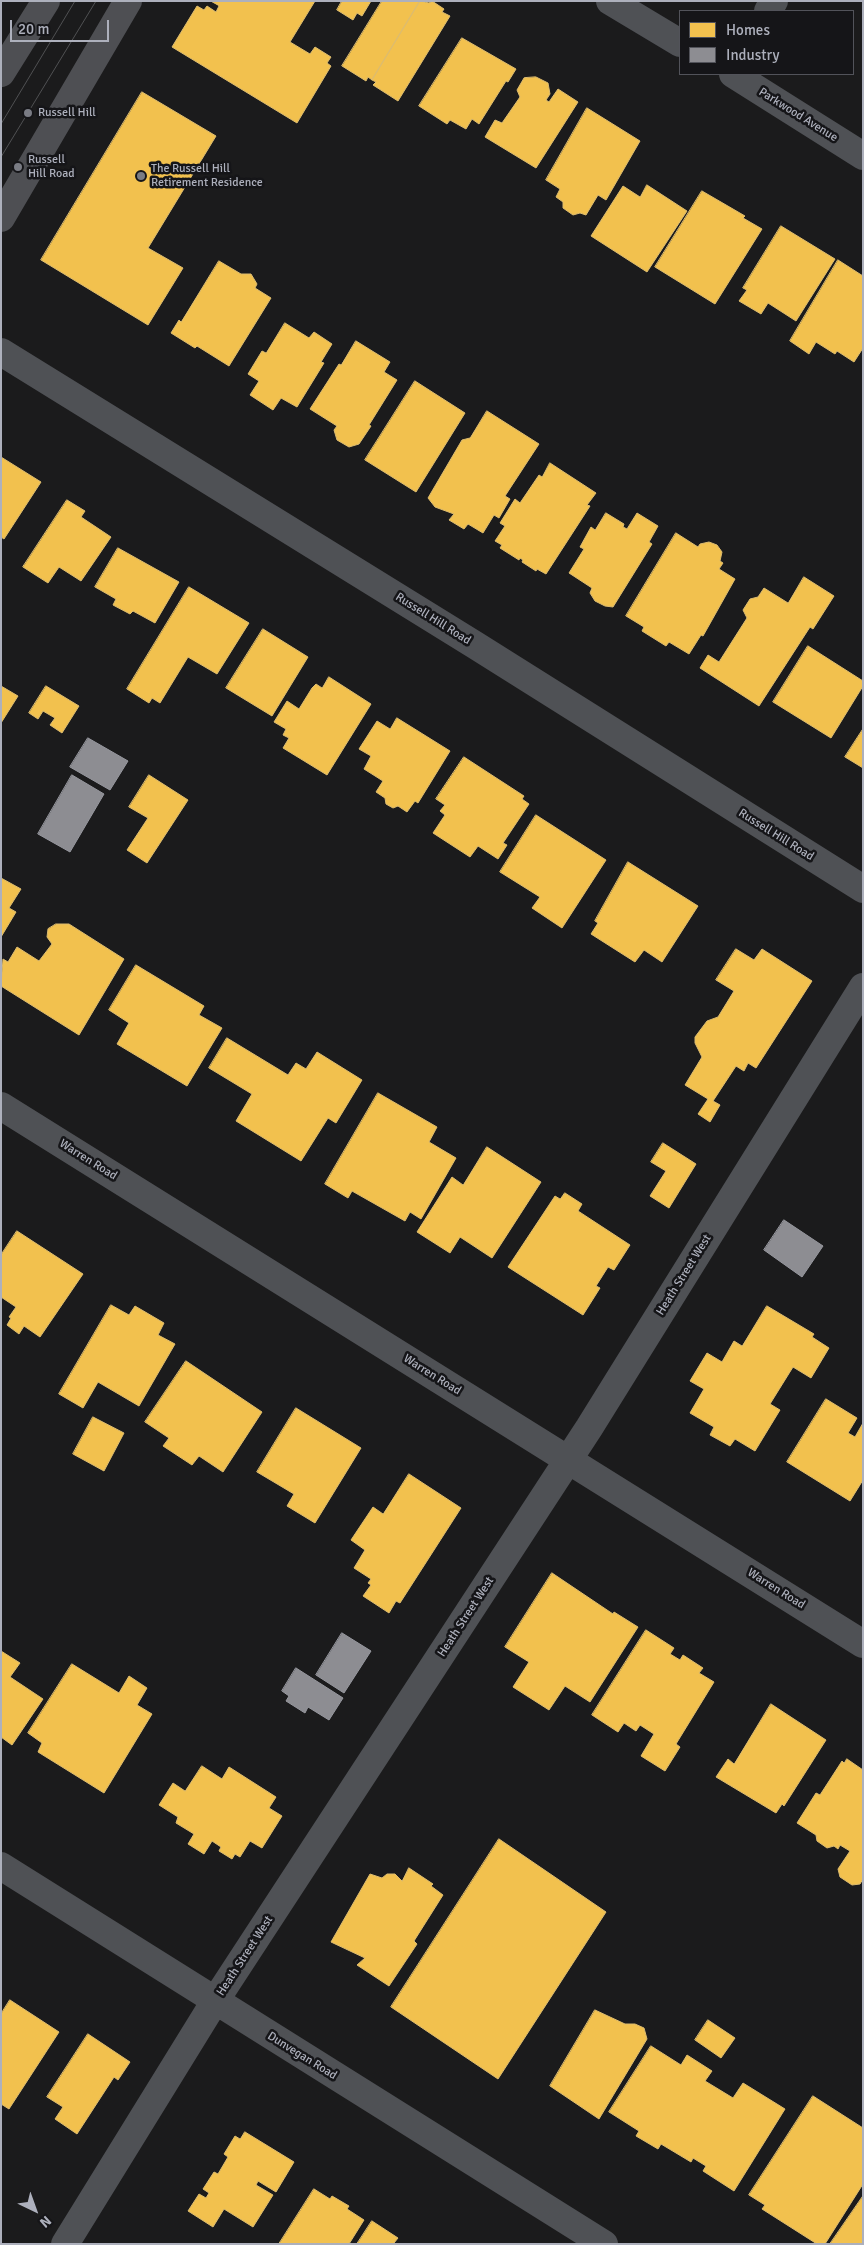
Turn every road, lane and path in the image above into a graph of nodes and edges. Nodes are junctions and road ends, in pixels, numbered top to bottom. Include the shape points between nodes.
1 (46, 1) edge
2 (128, 1) edge
3 (610, 1) edge
4 (679, 42) edge
5 (1, 73) edge
6 (735, 75) edge
7 (863, 156) edge
8 (1, 218) edge
9 (1, 352) edge
10 (863, 889) edge
11 (863, 987) edge
12 (1, 1106) edge
13 (568, 1460) junction
14 (863, 1644) edge
15 (1, 1866) edge
16 (215, 2002) junction
17 (65, 2244) edge
18 (604, 2244) edge

1 - 5 main road
2 - 8 main road
3 - 4 street
6 - 7 street, Parkwood Avenue
9 - 10 street, Russell Hill Road
11 - 13 street, Heath Street West
12 - 13 street, Warren Road
13 - 14 street, Warren Road
13 - 16 street, Heath Street West
15 - 16 street, Dunvegan Road
16 - 17 street, Heath Street West
16 - 18 street, Dunvegan Road

